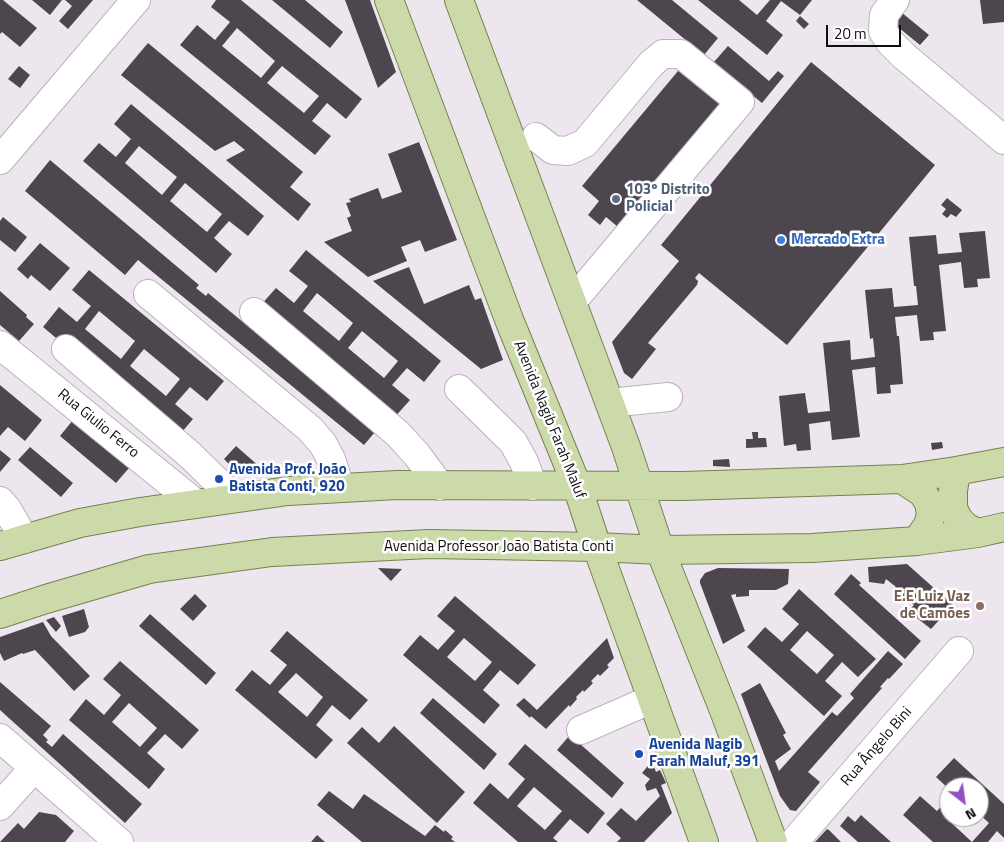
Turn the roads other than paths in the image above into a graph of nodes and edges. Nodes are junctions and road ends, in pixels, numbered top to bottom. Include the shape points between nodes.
1 (136, 0) edge
2 (389, 0) edge
3 (459, 0) edge
4 (895, 0) edge
5 (536, 137) dead end
6 (1004, 140) edge
7 (0, 160) edge
8 (148, 294) dead end
9 (572, 302) junction
10 (254, 312) dead end
11 (0, 345) edge
12 (66, 349) dead end
13 (459, 389) dead end
14 (668, 397) dead end
15 (610, 403) junction
16 (1004, 462) edge
17 (956, 471) junction
18 (902, 479) junction
19 (440, 486) junction
20 (533, 486) junction
21 (577, 486) junction
22 (640, 486) junction
23 (340, 487) junction
24 (234, 498) junction
25 (0, 501) edge
26 (196, 504) junction
27 (1004, 527) edge
28 (978, 533) junction
29 (917, 540) junction
30 (12, 542) edge
31 (597, 547) junction
32 (660, 550) junction
33 (0, 614) edge
34 (959, 651) dead end
35 (652, 699) junction
36 (581, 730) dead end
37 (0, 738) edge
38 (34, 768) junction
39 (0, 806) edge
40 (118, 842) edge
41 (704, 842) edge
42 (773, 842) edge
43 (794, 842) edge

1 - 7 street
2 - 21 main road, Avenida Nagib Farah Maluf via 510,322
3 - 9 main road
4 - 6 street via 884,15 883,31 888,40
5 - 9 street via 553,150 568,151 585,143 663,54 681,54 740,102
8 - 23 street via 310,429 324,444
9 - 15 main road
10 - 19 street via 398,434
11 - 26 street, Rua Giulio Ferro
12 - 24 street via 190,455
13 - 20 street via 513,442
14 - 15 street
15 - 22 main road
16 - 17 main road
17 - 18 main road
17 - 28 main road via 953,508 958,519
18 - 22 main road
18 - 29 main road via 923,493 929,503 928,525
19 - 20 main road
19 - 23 main road
20 - 21 main road
21 - 22 main road
21 - 31 main road, Avenida Nagib Farah Maluf
22 - 32 main road
23 - 24 main road
24 - 26 main road
25 - 30 street via 7,509
26 - 30 main road via 80,524
27 - 28 main road, Avenida Professor João Batista Conti
28 - 29 main road, Avenida Professor João Batista Conti
29 - 32 main road, Avenida Professor João Batista Conti via 812,548
31 - 32 main road, Avenida Professor João Batista Conti
31 - 33 main road, Avenida Professor João Batista Conti via 429,544 272,552 149,570
31 - 35 main road, Avenida Nagib Farah Maluf
32 - 42 main road
34 - 43 street, Rua Ângelo Bini
35 - 36 street
35 - 41 main road, Avenida Nagib Farah Maluf
37 - 38 street
38 - 39 street
38 - 40 street

